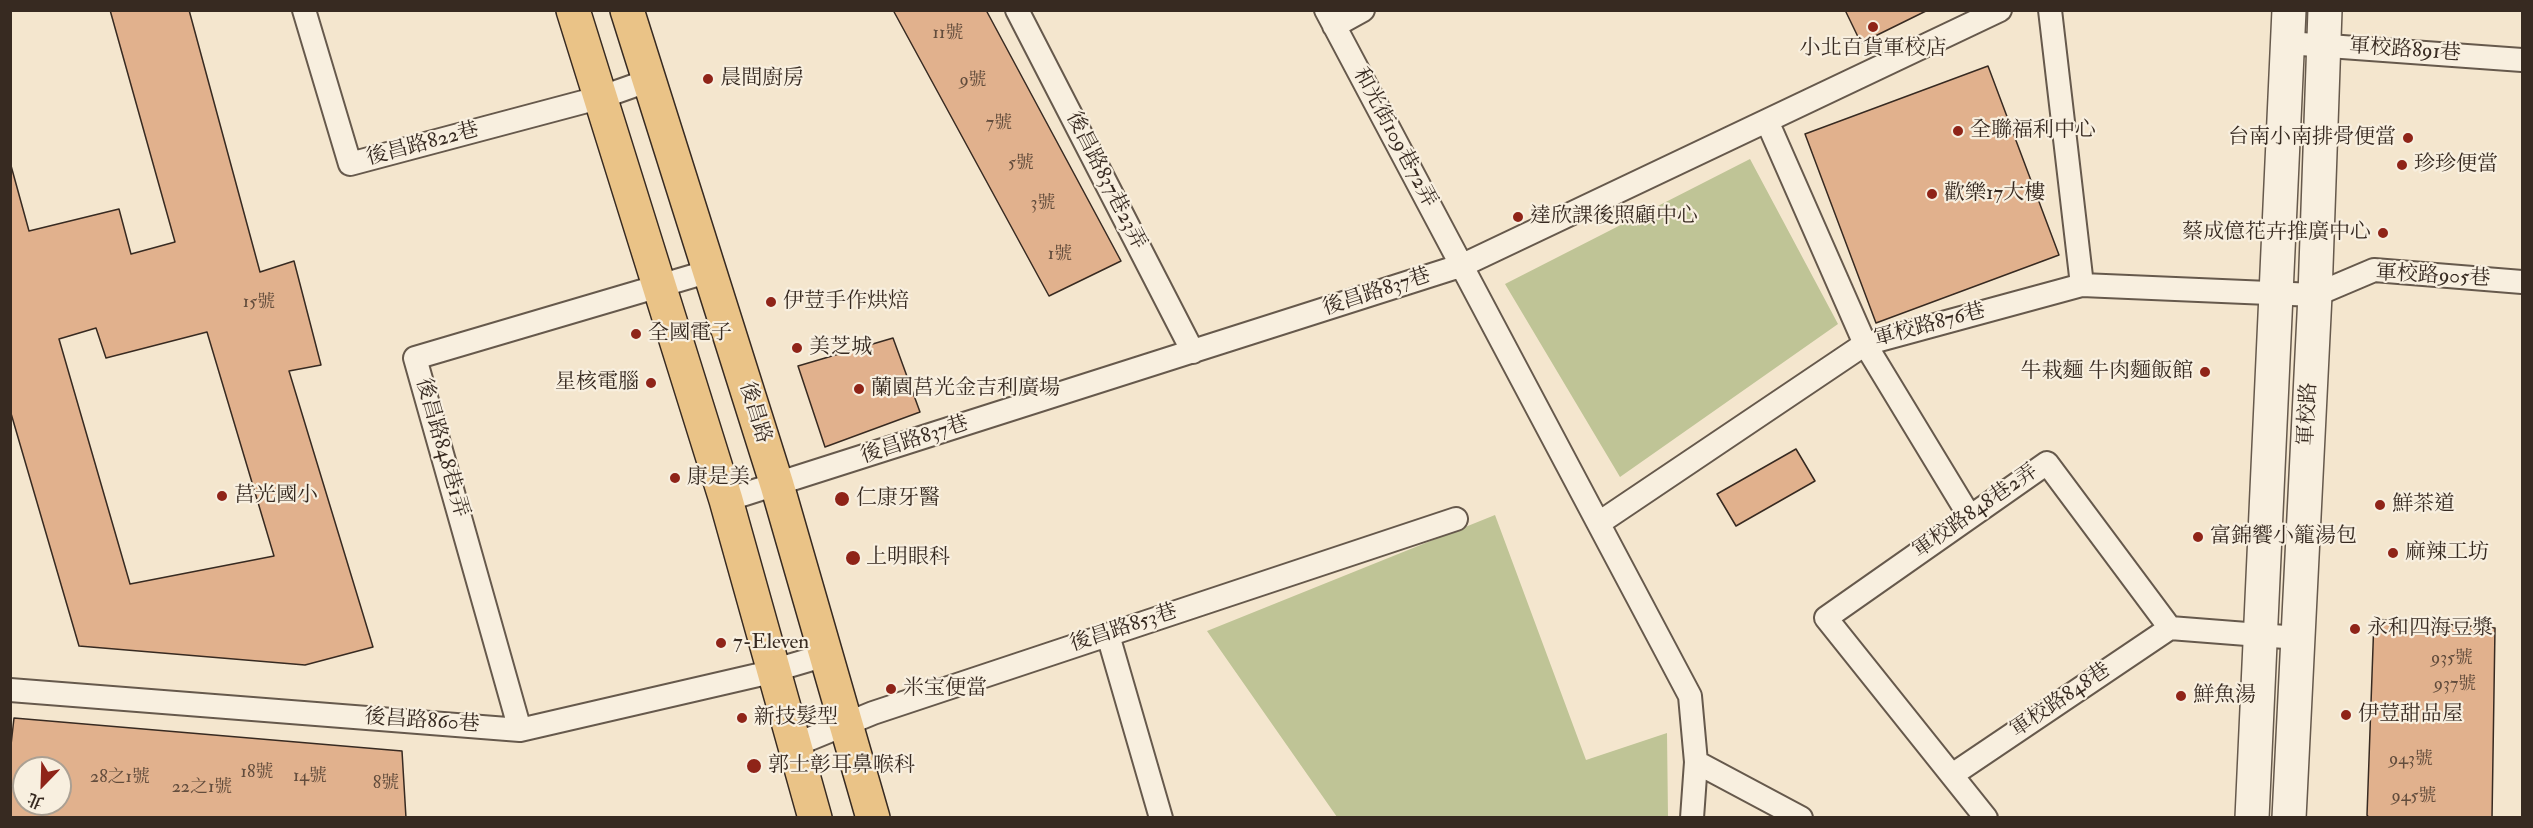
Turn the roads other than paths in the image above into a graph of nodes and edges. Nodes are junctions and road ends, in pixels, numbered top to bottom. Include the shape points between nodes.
1 (304, 10) edge
2 (573, 10) edge
3 (627, 10) edge
4 (1017, 10) edge
5 (1363, 10) edge
6 (2000, 10) edge
7 (2050, 10) edge
8 (2289, 10) edge
9 (2325, 10) edge
10 (1330, 18) edge
11 (2287, 43) junction
12 (2323, 45) junction
13 (2523, 60) edge
14 (650, 80) junction
15 (602, 97) junction
16 (1767, 121) junction
17 (1463, 265) junction
18 (710, 271) junction
19 (2523, 282) edge
20 (659, 285) junction
21 (2082, 285) junction
22 (2276, 295) junction
23 (2315, 295) junction
24 (1864, 344) junction
25 (1193, 352) junction
26 (777, 485) junction
27 (726, 500) junction
28 (1970, 517) junction
29 (1456, 519) dead end
30 (1599, 523) junction
31 (2170, 628) junction
32 (1108, 635) junction
33 (2260, 637) junction
34 (2298, 638) junction
35 (826, 655) junction
36 (774, 671) junction
37 (10, 690) edge
38 (846, 723) junction
39 (520, 730) junction
40 (795, 745) junction
41 (1696, 762) junction
42 (1952, 775) junction
43 (815, 818) edge
44 (873, 818) edge
45 (1161, 818) edge
46 (1692, 818) edge
47 (1801, 818) edge
48 (1986, 818) edge
49 (2252, 818) edge
50 (2289, 818) edge

1 - 15 lane, 後昌路822巷 via 350,164
2 - 15 main road
3 - 14 main road, 後昌路
4 - 25 lane, 後昌路837巷23弄
5 - 10 lane
6 - 16 lane, 後昌路837巷
7 - 21 lane
8 - 11 street, 軍校路
9 - 12 street, 軍校路
10 - 17 lane, 和光街109巷72弄
11 - 12 lane, 軍校路891巷
11 - 22 street, 軍校路
12 - 13 lane, 軍校路891巷
12 - 23 street, 軍校路
14 - 15 lane, 後昌路822巷
14 - 18 main road, 後昌路
15 - 20 main road
16 - 17 lane, 後昌路837巷
16 - 24 lane
17 - 25 lane, 後昌路837巷
17 - 30 lane
18 - 20 lane, 後昌路848巷1弄
18 - 26 main road, 後昌路
19 - 23 lane, 軍校路905巷 via 2374,270
20 - 27 main road
20 - 39 lane, 後昌路848巷1弄 via 415,358
21 - 22 lane, 軍校路876巷
21 - 24 lane, 軍校路876巷
22 - 23 lane, 軍校路905巷
22 - 33 street, 軍校路
23 - 34 street, 軍校路
24 - 28 lane
24 - 30 lane, 軍校路876巷
25 - 26 lane, 後昌路837巷
26 - 27 lane, 後昌路837巷
26 - 35 main road, 後昌路
27 - 36 main road
28 - 31 lane, 軍校路848巷2弄 via 2047,463
28 - 42 lane, 軍校路848巷2弄 via 1826,618
29 - 32 lane, 後昌路853巷
30 - 41 lane via 1690,696
31 - 33 lane
31 - 42 lane, 軍校路848巷
32 - 38 lane, 後昌路853巷
32 - 45 lane
33 - 34 lane
33 - 49 street, 軍校路
34 - 50 street, 軍校路
35 - 36 lane, 後昌路860巷
35 - 38 main road, 後昌路
36 - 39 lane, 後昌路860巷
36 - 40 main road
37 - 39 lane, 後昌路860巷
38 - 40 lane, 後昌路853巷
38 - 44 main road, 後昌路
40 - 43 main road
41 - 46 lane
41 - 47 lane
42 - 48 lane

